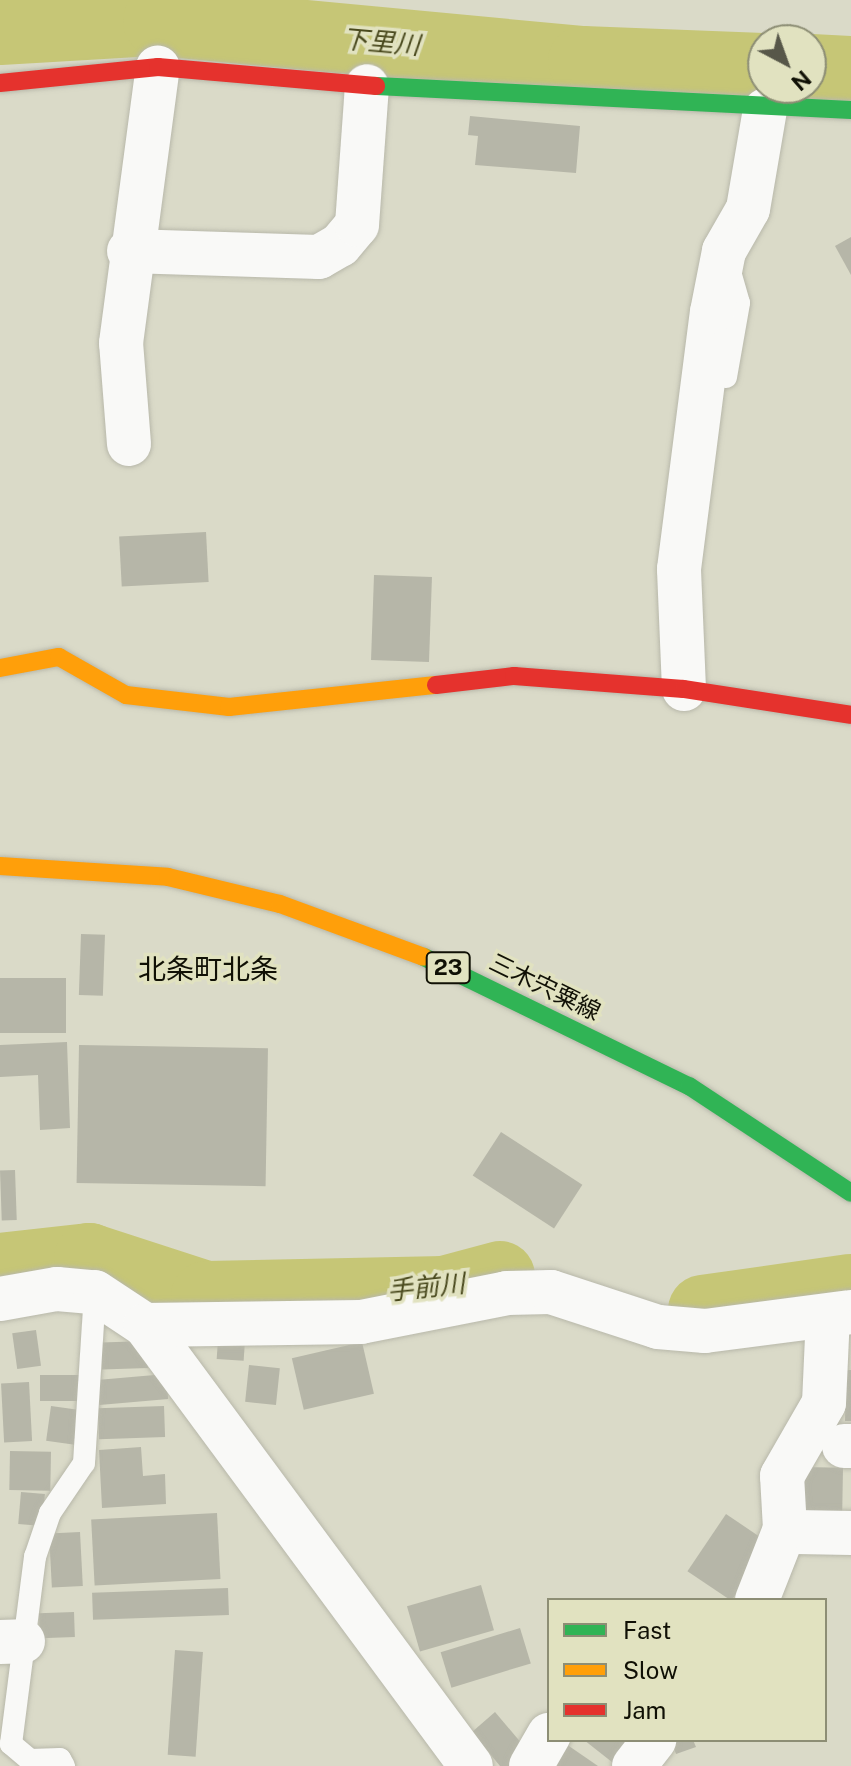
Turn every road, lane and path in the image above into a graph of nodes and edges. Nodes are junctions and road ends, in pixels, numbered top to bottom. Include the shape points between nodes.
1 (158, 67) junction
2 (0, 83) edge
3 (367, 86) junction
4 (765, 110) junction
5 (851, 110) edge
6 (129, 251) junction
7 (724, 251) junction
8 (726, 377) dead end
9 (129, 444) dead end
10 (0, 668) edge
11 (684, 689) junction
12 (851, 715) edge
13 (0, 866) edge
14 (851, 1193) edge
15 (95, 1292) junction
16 (0, 1299) edge
17 (840, 1314) edge
18 (145, 1325) junction
19 (847, 1446) edge
20 (793, 1453) junction
21 (796, 1532) dead end
22 (851, 1533) edge
23 (758, 1598) edge
24 (12, 1641) edge
25 (547, 1738) edge
26 (652, 1742) edge
27 (64, 1766) edge
28 (471, 1766) edge
29 (531, 1766) edge
30 (634, 1766) edge

1 - 2 street
1 - 3 street
1 - 6 street
3 - 4 street
3 - 6 street via 357,225 340,245 319,257
4 - 5 street
4 - 7 street via 748,209
6 - 9 street via 121,343
7 - 8 lane via 739,303
7 - 11 street via 679,569
10 - 11 street via 59,657 126,695 229,707 514,676
11 - 12 street
13 - 14 street, 三木宍粟線 / 23 via 168,877 280,904 408,949 689,1086
15 - 16 street via 57,1289
15 - 18 street
15 - 24 lane via 84,1463 50,1513
17 - 18 street via 674,1329 551,1292 507,1293 361,1322
17 - 20 street via 824,1403
18 - 28 street
19 - 20 lane via 837,1457
20 - 23 street via 782,1476 785,1529
21 - 22 street
24 - 27 lane via 11,1744 30,1760 60,1759
25 - 29 street
26 - 30 street

